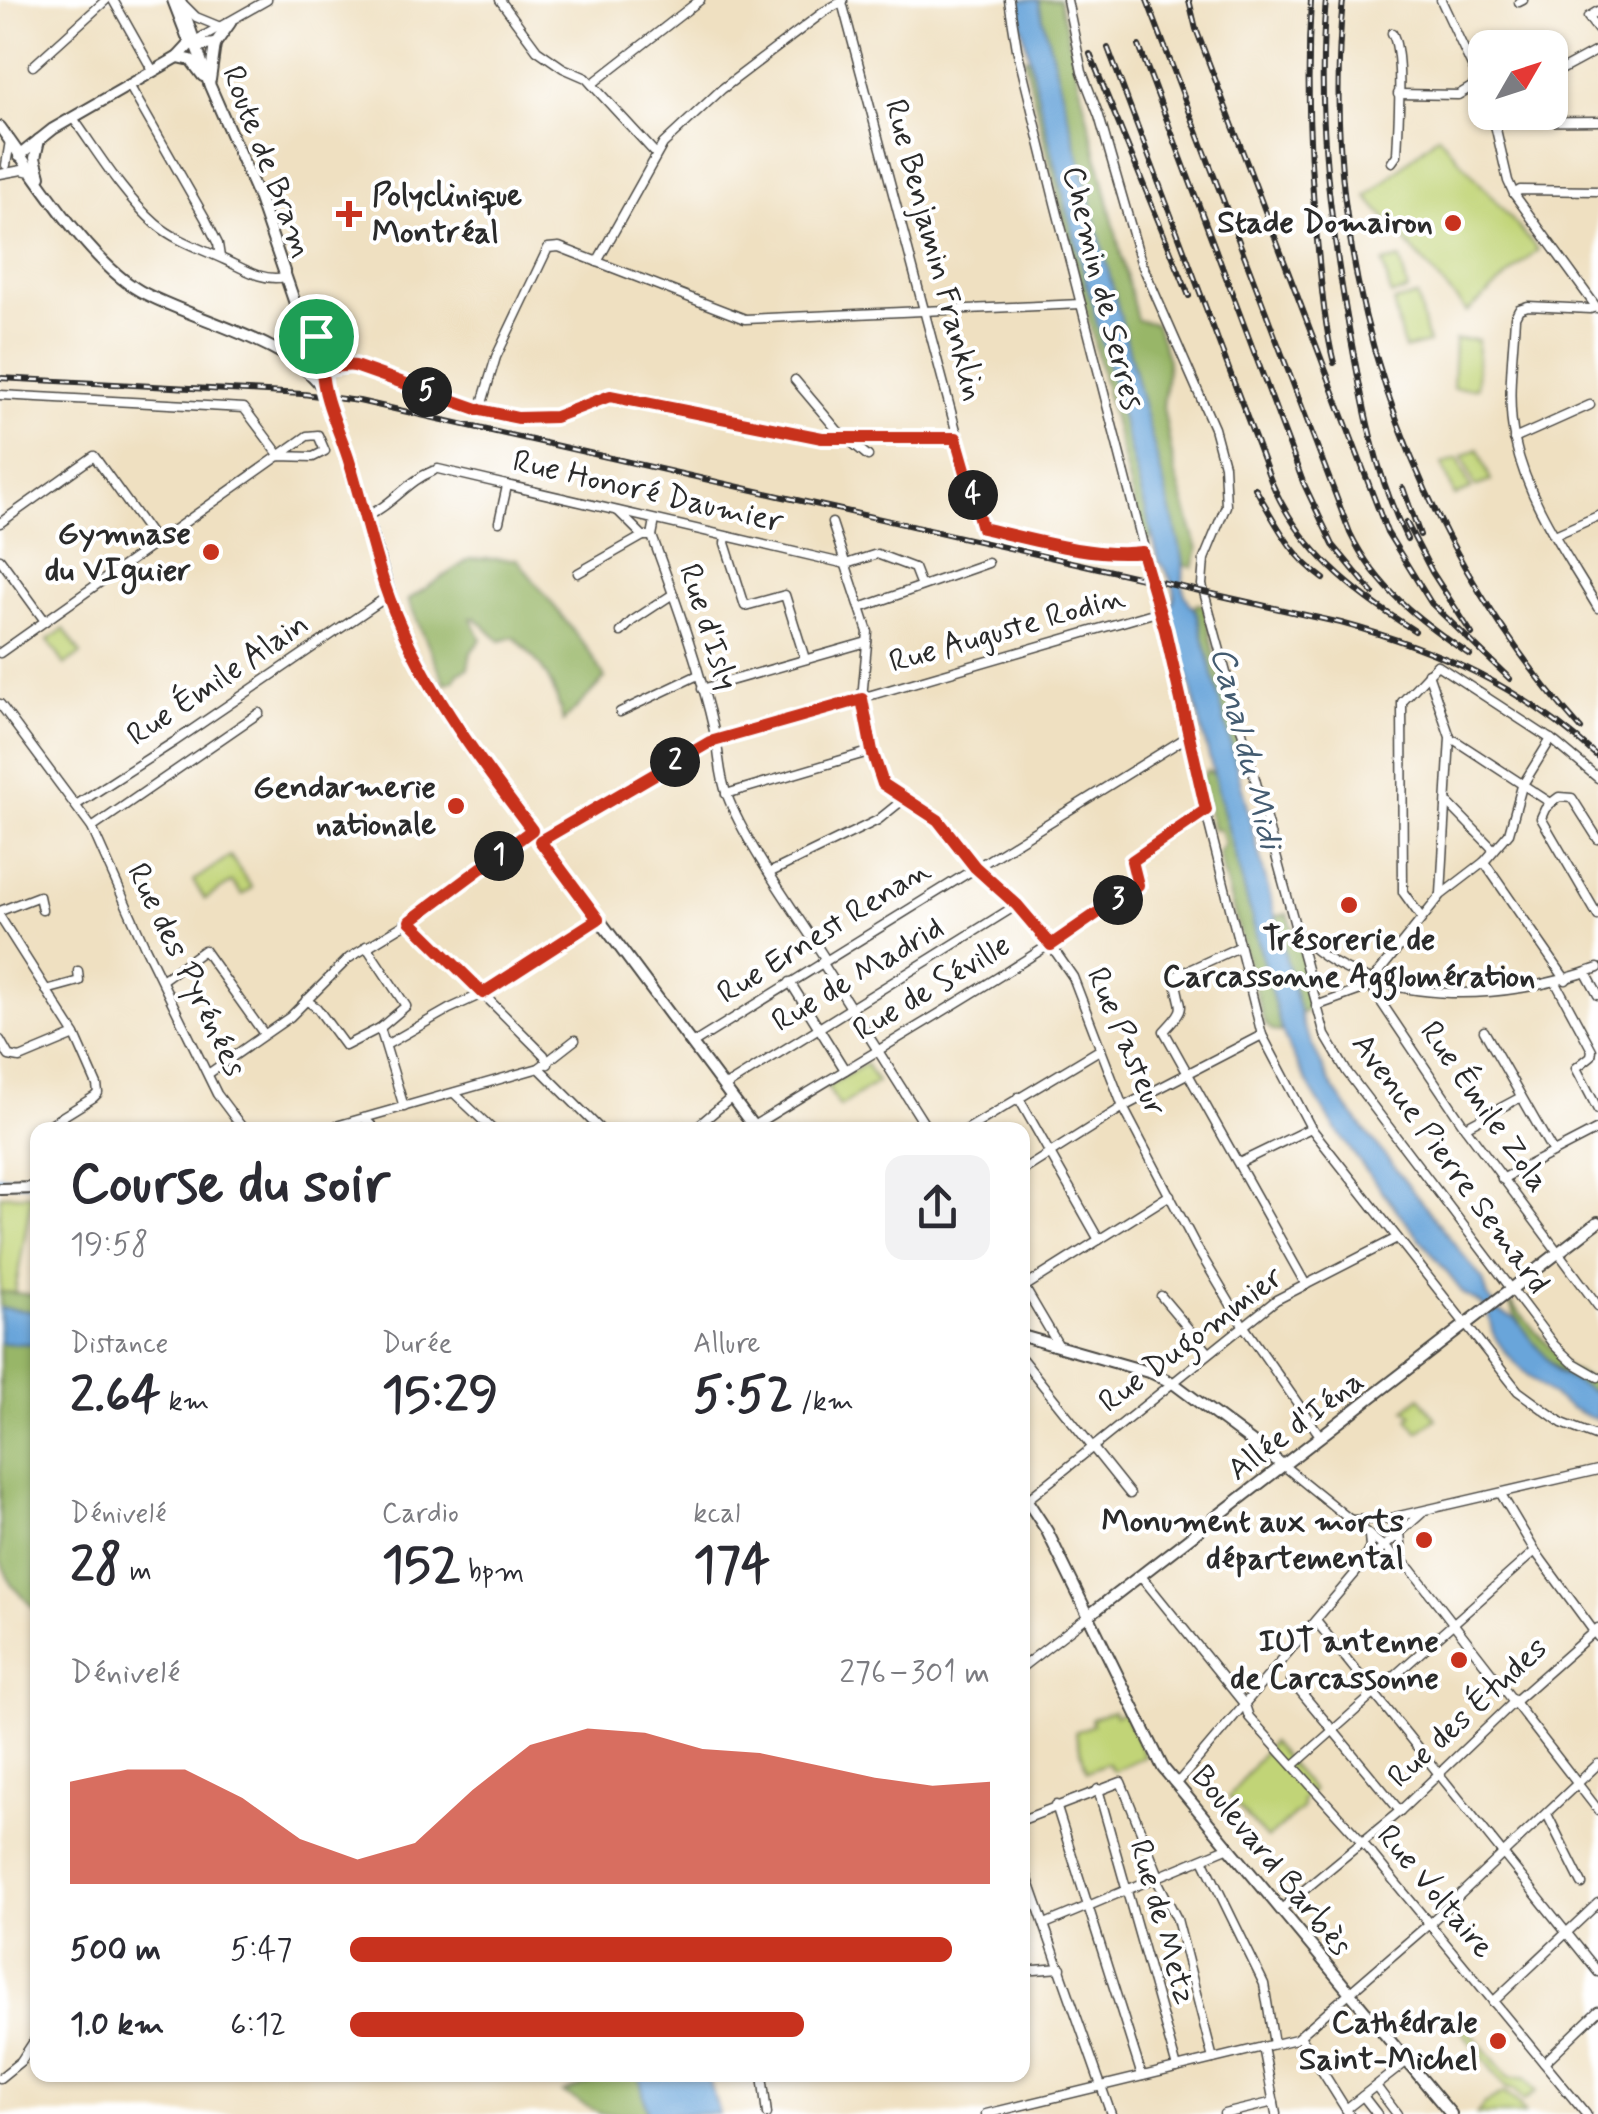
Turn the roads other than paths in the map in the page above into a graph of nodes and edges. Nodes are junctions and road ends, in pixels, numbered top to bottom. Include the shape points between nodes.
1 (110, 0) edge
2 (178, 0) edge
3 (266, 0) edge
4 (500, 0) edge
5 (700, 0) edge
6 (820, 0) edge
7 (1009, 0) edge
8 (1067, 0) edge
9 (1441, 0) edge
10 (844, 1) edge
11 (828, 9) junction
12 (1598, 11) edge
13 (224, 25) junction
14 (1598, 30) edge
15 (1392, 34) dead end
16 (194, 44) junction
17 (215, 44) junction
18 (1598, 50) edge
19 (178, 57) junction
20 (1468, 58) edge
21 (32, 66) dead end
22 (1568, 66) edge
23 (154, 71) junction
24 (592, 84) junction
25 (130, 85) junction
26 (210, 86) junction
27 (1468, 88) edge
28 (1398, 94) junction
29 (73, 118) junction
30 (1568, 120) edge
31 (1598, 121) edge
32 (1496, 130) edge
33 (5, 134) edge
34 (40, 139) junction
35 (656, 154) junction
36 (20, 156) junction
37 (1392, 162) dead end
38 (6, 165) junction
39 (34, 174) junction
40 (42, 184) junction
41 (1598, 191) edge
42 (1514, 194) junction
43 (220, 258) junction
44 (598, 262) junction
45 (284, 277) junction
46 (1081, 304) junction
47 (1597, 308) edge
48 (925, 312) junction
49 (316, 336) junction
50 (332, 348) junction
51 (355, 366) junction
52 (315, 367) junction
53 (795, 380) dead end
54 (0, 395) edge
55 (1590, 405) dead end
56 (480, 410) junction
57 (956, 438) junction
58 (1514, 439) junction
59 (846, 440) junction
60 (280, 456) junction
61 (868, 456) dead end
62 (508, 486) junction
63 (619, 512) junction
64 (364, 516) junction
65 (1598, 516) edge
66 (655, 520) junction
67 (0, 522) edge
68 (498, 522) dead end
69 (832, 522) dead end
70 (1555, 535) junction
71 (648, 536) junction
72 (726, 537) junction
73 (156, 542) junction
74 (1142, 552) junction
75 (0, 559) edge
76 (988, 563) dead end
77 (846, 564) junction
78 (578, 573) dead end
79 (922, 586) junction
80 (673, 594) junction
81 (388, 596) junction
82 (860, 608) junction
83 (1598, 608) edge
84 (1160, 611) junction
85 (44, 621) junction
86 (621, 632) dead end
87 (867, 642) junction
88 (0, 652) edge
89 (805, 660) junction
90 (1428, 673) junction
91 (698, 675) junction
92 (702, 689) junction
93 (862, 699) junction
94 (0, 704) edge
95 (259, 712) dead end
96 (620, 712) dead end
97 (1187, 737) junction
98 (1550, 739) junction
99 (717, 740) junction
100 (1456, 741) dead end
101 (872, 751) junction
102 (1598, 778) edge
103 (1522, 786) junction
104 (726, 794) junction
105 (904, 798) junction
106 (1551, 803) junction
107 (76, 805) junction
108 (1450, 805) dead end
109 (1206, 810) junction
110 (92, 828) junction
111 (532, 830) junction
112 (1598, 839) edge
113 (540, 841) junction
114 (1494, 850) junction
115 (1484, 862) junction
116 (975, 867) junction
117 (771, 872) junction
118 (1441, 896) junction
119 (1017, 905) junction
120 (42, 910) dead end
121 (0, 914) edge
122 (1598, 916) edge
123 (1422, 917) junction
124 (598, 919) junction
125 (410, 921) junction
126 (1295, 932) junction
127 (1051, 945) junction
128 (366, 946) junction
129 (1239, 947) junction
130 (824, 961) junction
131 (1598, 968) edge
132 (78, 971) dead end
133 (1586, 973) junction
134 (162, 980) junction
135 (1372, 980) junction
136 (1561, 981) junction
137 (790, 982) junction
138 (46, 990) junction
139 (483, 993) junction
140 (1598, 995) edge
141 (306, 1000) junction
142 (1316, 1006) junction
143 (852, 1008) junction
144 (380, 1028) junction
145 (818, 1030) junction
146 (1484, 1032) dead end
147 (264, 1034) junction
148 (74, 1035) junction
149 (1262, 1035) junction
150 (0, 1040) edge
151 (574, 1040) dead end
152 (386, 1044) junction
153 (692, 1044) junction
154 (879, 1050) junction
155 (1101, 1050) junction
156 (548, 1064) junction
157 (539, 1068) junction
158 (845, 1070) junction
159 (1187, 1072) junction
160 (208, 1074) junction
161 (728, 1092) junction
162 (454, 1093) junction
163 (1521, 1097) junction
164 (1018, 1098) junction
165 (404, 1107) junction
166 (1123, 1108) junction
167 (1598, 1110) edge
168 (364, 1118) junction
169 (53, 1122) edge
170 (238, 1122) edge
171 (350, 1122) edge
172 (368, 1122) edge
173 (485, 1122) edge
174 (593, 1122) edge
175 (700, 1122) edge
176 (750, 1122) edge
177 (763, 1122) edge
178 (923, 1122) edge
179 (979, 1122) edge
180 (1464, 1127) junction
181 (1311, 1128) junction
182 (1598, 1129) edge
183 (1553, 1152) junction
184 (1050, 1153) junction
185 (1239, 1164) junction
186 (1030, 1166) edge
187 (1502, 1178) junction
188 (30, 1188) edge
189 (0, 1189) edge
190 (1170, 1196) junction
191 (1598, 1222) edge
192 (1397, 1238) junction
193 (1099, 1240) junction
194 (1558, 1254) junction
195 (1030, 1282) edge
196 (1306, 1285) junction
197 (1510, 1291) junction
198 (1161, 1296) dead end
199 (1030, 1298) edge
200 (1598, 1306) edge
201 (1243, 1325) junction
202 (1467, 1326) junction
203 (1030, 1338) edge
204 (1059, 1346) junction
205 (1209, 1352) junction
206 (1030, 1369) edge
207 (1598, 1377) edge
208 (1173, 1383) junction
209 (1322, 1437) junction
210 (1598, 1437) edge
211 (1092, 1447) junction
212 (1284, 1466) junction
213 (1598, 1471) edge
214 (1030, 1492) edge
215 (1130, 1494) dead end
216 (1501, 1494) junction
217 (1030, 1504) edge
218 (1424, 1511) junction
219 (1351, 1520) junction
220 (1400, 1533) junction
221 (1369, 1534) junction
222 (1385, 1546) junction
223 (1535, 1552) junction
224 (1403, 1561) junction
225 (1358, 1570) junction
226 (1141, 1576) junction
227 (1088, 1616) junction
228 (1316, 1621) junction
229 (1454, 1623) junction
230 (1596, 1632) edge
231 (1030, 1661) edge
232 (1291, 1680) dead end
233 (1376, 1693) junction
234 (1514, 1702) junction
235 (1246, 1705) junction
236 (1334, 1729) junction
237 (1294, 1764) junction
238 (1598, 1764) edge
239 (1439, 1776) junction
240 (1173, 1780) junction
241 (1577, 1784) junction
242 (1098, 1789) junction
243 (1056, 1806) junction
244 (1598, 1810) edge
245 (1400, 1811) junction
246 (1547, 1814) junction
247 (1030, 1817) edge
248 (1362, 1842) junction
249 (1227, 1848) junction
250 (1504, 1856) junction
251 (1203, 1858) junction
252 (1158, 1877) junction
253 (1582, 1884) dead end
254 (1126, 1890) junction
255 (1030, 1892) edge
256 (1598, 1903) edge
257 (1086, 1906) junction
258 (1280, 1910) junction
259 (1045, 1924) junction
260 (1429, 1924) junction
261 (1567, 1934) junction
262 (1061, 1968) junction
263 (1030, 1970) edge
264 (1598, 1972) edge
265 (1348, 1994) junction
266 (1493, 2002) junction
267 (1598, 2011) edge
268 (1300, 2036) junction
269 (1274, 2044) junction
270 (30, 2047) edge
271 (1263, 2047) junction
272 (1213, 2059) junction
273 (1406, 2062) junction
274 (1544, 2063) junction
275 (1177, 2068) junction
276 (1142, 2076) junction
277 (0, 2078) edge
278 (763, 2082) edge
279 (1376, 2086) junction
280 (1102, 2087) junction
281 (1363, 2096) junction
282 (1274, 2102) junction
283 (1347, 2112) edge
284 (766, 2114) edge
285 (986, 2114) edge
286 (1111, 2114) edge
287 (1224, 2114) edge
288 (1276, 2114) edge
289 (1378, 2114) edge
290 (1397, 2114) edge
291 (1451, 2114) edge
292 (1586, 2114) edge

1 - 21 street
1 - 23 street
2 - 13 street via 196,17
2 - 16 main road, Route de Bram
3 - 13 street
4 - 24 street via 537,50
5 - 24 street
6 - 11 street
7 - 46 street, Chemin de Serres
8 - 126 street, Avenue Pierre Semard via 1082,72 1142,262 1221,454 1226,506 1200,576
9 - 20 street
10 - 11 street
10 - 48 street, Rue Benjamin Franklin
11 - 35 street via 722,89
12 - 14 street via 1588,17
13 - 16 street
13 - 17 main road
15 - 28 street via 1398,42
16 - 17 main road
16 - 19 main road
16 - 26 main road, Route de Bram
17 - 26 main road
18 - 22 street
19 - 23 main road
19 - 26 main road via 191,60
23 - 25 main road
24 - 35 street
25 - 29 main road
25 - 43 street via 205,218
26 - 45 main road, Route de Bram via 258,196
27 - 28 street via 1458,95
28 - 37 street
29 - 34 main road
29 - 43 street via 157,225
30 - 31 street
32 - 42 street
33 - 34 main road
33 - 36 main road
33 - 38 street
34 - 36 main road
34 - 40 main road via 35,158
35 - 44 street
36 - 38 street
36 - 39 main road
38 - 39 street via 0,174
39 - 40 main road
40 - 52 main road via 86,241 138,290
41 - 42 street
42 - 47 street
43 - 45 street via 272,280
44 - 48 street via 745,318
44 - 56 street via 548,248 496,357
45 - 49 main road, Route de Bram via 300,318
46 - 48 street
46 - 74 street, Chemin de Serres
47 - 58 street via 1519,309
48 - 57 street, Rue Benjamin Franklin
49 - 50 main road
49 - 52 main road via 298,352
50 - 51 street
50 - 52 main road via 332,358
51 - 52 street
51 - 56 street
52 - 64 main road, bridge
53 - 59 street
54 - 60 street via 244,408
55 - 58 street
56 - 59 street via 555,417 600,397 623,396
57 - 59 street
57 - 74 street, Rue Benjamin Franklin via 982,528
58 - 70 street
59 - 61 street
60 - 60 street via 319,455 324,442 307,436
60 - 73 street
62 - 63 street, Rue Honoré Daumier
62 - 64 street, Rue Honoré Daumier via 436,470
62 - 68 street
63 - 66 street, Rue Honoré Daumier
63 - 71 street
64 - 81 main road
65 - 70 street
66 - 71 street, Rue d'Isly
66 - 72 street, Rue Honoré Daumier
67 - 73 street via 94,456
69 - 77 street, Rue Pasteur
70 - 83 street
71 - 78 street
71 - 80 street, Rue d'Isly
72 - 77 street, Rue Honoré Daumier
72 - 89 street via 744,606 784,595
73 - 85 street
74 - 84 street, Chemin de Serres
75 - 85 street
76 - 79 street
77 - 79 street, Rue Honoré Daumier via 876,554 914,568
77 - 82 street, Rue Pasteur
79 - 82 street
80 - 86 street
80 - 91 street, Rue d'Isly
81 - 107 street, Rue Émile Alain
81 - 111 main road via 452,722
82 - 87 street, Rue Pasteur
84 - 93 street, Rue Auguste Rodin
84 - 97 street, Chemin de Serres
85 - 88 street
87 - 89 street
87 - 93 street, Rue Pasteur
89 - 92 street
90 - 98 street via 1437,665
90 - 118 street via 1450,737
90 - 123 street via 1402,702 1403,892
91 - 92 street, Rue d'Isly
91 - 96 street
92 - 99 street, Rue d'Isly
93 - 99 street, Rue Auguste Rodin
93 - 101 street, Rue Pasteur
94 - 107 street, Rue des Pyrénées
95 - 110 street
97 - 109 street, Chemin de Serres
97 - 116 street, Rue Ernest Renan
98 - 102 street
98 - 103 street
99 - 104 street, Rue d'Isly
99 - 113 street, Rue Auguste Rodin
100 - 103 street
101 - 104 street
101 - 105 street, Rue Pasteur via 883,784
103 - 106 street
103 - 114 street via 1509,834
104 - 117 street, Rue d'Isly
105 - 116 street, Rue Pasteur via 938,820
105 - 117 street via 878,820
106 - 112 street via 1572,798
106 - 122 street via 1542,818
107 - 110 street, Rue des Pyrénées
108 - 114 street
109 - 127 street, Rue de Séville via 1132,861 1138,885
109 - 129 street, Chemin de Serres
110 - 134 street, Rue des Pyrénées
111 - 113 main road
111 - 125 street
113 - 124 main road
114 - 115 street
115 - 118 street
115 - 136 street
116 - 119 street, Rue Pasteur
116 - 130 street, Rue Ernest Renan
117 - 130 street, Rue d'Isly
118 - 123 street
119 - 127 street, Rue Pasteur
119 - 143 street, Rue de Madrid
120 - 121 street via 39,896
121 - 138 street
123 - 135 street
124 - 139 street
124 - 153 main road
125 - 128 street
125 - 139 street
126 - 135 street via 1332,962
126 - 142 street, Avenue Pierre Semard
127 - 154 street, Rue de Séville
127 - 155 street, Rue Pasteur via 1080,989
128 - 141 street
128 - 144 street via 406,1006
129 - 149 street, Chemin de Serres
129 - 159 street via 1176,976 1181,1014 1164,1031
130 - 137 street, Rue Ernest Renan
130 - 143 street, Rue d'Isly
131 - 133 street
132 - 138 street via 79,981
133 - 136 street
133 - 140 street
134 - 147 street via 204,950
134 - 160 street, Rue des Pyrénées
135 - 136 street via 1454,994
135 - 142 street
135 - 180 street, Rue Émile Zola
136 - 167 street via 1592,1050 1576,1068
137 - 145 street
137 - 153 street, Rue Ernest Renan
138 - 148 street
139 - 152 street
139 - 156 street
141 - 144 street via 345,1046
141 - 147 street
142 - 197 street, Avenue Pierre Semard via 1324,1035 1347,1072
143 - 145 street, Rue de Madrid
143 - 154 street, Rue d'Isly
144 - 152 street
145 - 158 street
145 - 161 street, Rue de Madrid
146 - 163 street
147 - 160 street
148 - 150 street via 20,1058 9,1056
148 - 169 street via 98,1093
149 - 159 street
149 - 181 street, Chemin de Serres
151 - 156 street
152 - 165 street
153 - 161 main road
154 - 158 street, Rue de Séville
154 - 178 street, Rue d'Isly
155 - 164 street
155 - 166 street, Rue Pasteur
156 - 157 street
157 - 162 street
157 - 174 street
158 - 177 street, Rue de Séville
159 - 166 street
159 - 185 street
160 - 170 street, Rue des Pyrénées
161 - 175 street, Rue de Madrid
161 - 176 main road
162 - 165 street
162 - 173 street
163 - 180 street
163 - 183 street
164 - 179 street
164 - 184 street
165 - 168 street
166 - 184 street
166 - 190 street, Rue Pasteur
168 - 171 street
168 - 172 street
180 - 187 street, Rue Émile Zola
181 - 185 street
181 - 192 street, Chemin de Serres
182 - 183 street
183 - 187 street
184 - 186 street
184 - 193 street
185 - 196 street
187 - 194 street, Rue Émile Zola
188 - 189 main road
190 - 193 street
190 - 201 street, Rue Pasteur
191 - 194 main road, Allée d'Iéna
192 - 196 street, Rue Dugommier
192 - 202 street, Chemin de Serres
193 - 195 street
194 - 197 main road, Allée d'Iéna
194 - 200 street, Rue Émile Zola
196 - 201 street, Rue Dugommier
197 - 202 main road, Allée d'Iéna
197 - 207 street, Avenue Pierre Semard via 1554,1345
198 - 205 street
199 - 204 street
201 - 205 street, Rue Dugommier
201 - 209 street, Rue Pasteur
202 - 209 main road, Allée d'Iéna
202 - 210 street, Chemin de Serres via 1518,1391 1562,1423
203 - 204 main road
204 - 208 main road
205 - 208 street, Rue Dugommier
206 - 211 street
208 - 211 street, Rue Dugommier
208 - 212 main road
209 - 212 main road, Allée d'Iéna
211 - 214 street, Rue Dugommier
211 - 215 street
212 - 219 street
212 - 226 main road, Allée d'Iéna
213 - 216 street
216 - 218 street
216 - 223 street
217 - 227 main road, Boulevard Barbès
218 - 219 street
218 - 220 street
219 - 221 street
220 - 222 street
220 - 224 street
221 - 222 street
221 - 225 street via 1370,1548
222 - 224 street
222 - 225 street
223 - 229 street
223 - 230 street
224 - 229 street
225 - 228 street
226 - 227 main road, Allée d'Iéna
226 - 235 street, Rue Voltaire
227 - 231 street, Allée d'Iéna
227 - 240 main road, Boulevard Barbès
228 - 233 street
228 - 235 street
229 - 233 street
229 - 234 street
230 - 234 street, Rue des Études
232 - 236 street
233 - 236 street
233 - 239 street
234 - 239 street, Rue des Études
234 - 241 street
235 - 237 street, Rue Voltaire
235 - 240 street via 1180,1780
236 - 237 street
236 - 245 street
237 - 248 street, Rue Voltaire
238 - 241 street
239 - 245 street, Rue des Études
239 - 250 street
240 - 249 main road, Boulevard Barbès
241 - 244 street
241 - 246 street
242 - 243 street
242 - 252 street via 1121,1782
242 - 254 street, Rue de Metz
243 - 247 street
243 - 257 street
245 - 248 street, Rue des Études
246 - 250 street
246 - 253 street
248 - 258 street, Rue des Études
248 - 260 street, Rue Voltaire
249 - 251 street
249 - 258 main road, Boulevard Barbès
250 - 260 street
250 - 261 street
251 - 252 street
251 - 269 street via 1264,1984
252 - 254 street
252 - 272 street via 1177,1919
254 - 257 street
254 - 275 street, Rue de Metz
255 - 259 street
256 - 261 street
257 - 259 street
257 - 276 street
258 - 265 main road, Boulevard Barbès
259 - 262 street
260 - 265 street
260 - 266 street, Rue Voltaire
261 - 264 street
261 - 266 street
262 - 263 street
262 - 280 street
265 - 268 street
265 - 273 main road, Boulevard Barbès
266 - 274 street, Rue Voltaire
267 - 274 street
268 - 269 street
268 - 283 street
269 - 271 street
270 - 277 street
271 - 272 street
271 - 282 street
272 - 275 street
273 - 279 street
273 - 291 main road, Boulevard Barbès
274 - 292 street, Rue Voltaire
275 - 276 street
276 - 280 street
278 - 284 street
279 - 281 street
279 - 290 street
280 - 285 street
280 - 286 street
281 - 283 street
281 - 289 street
282 - 287 street
282 - 288 street

